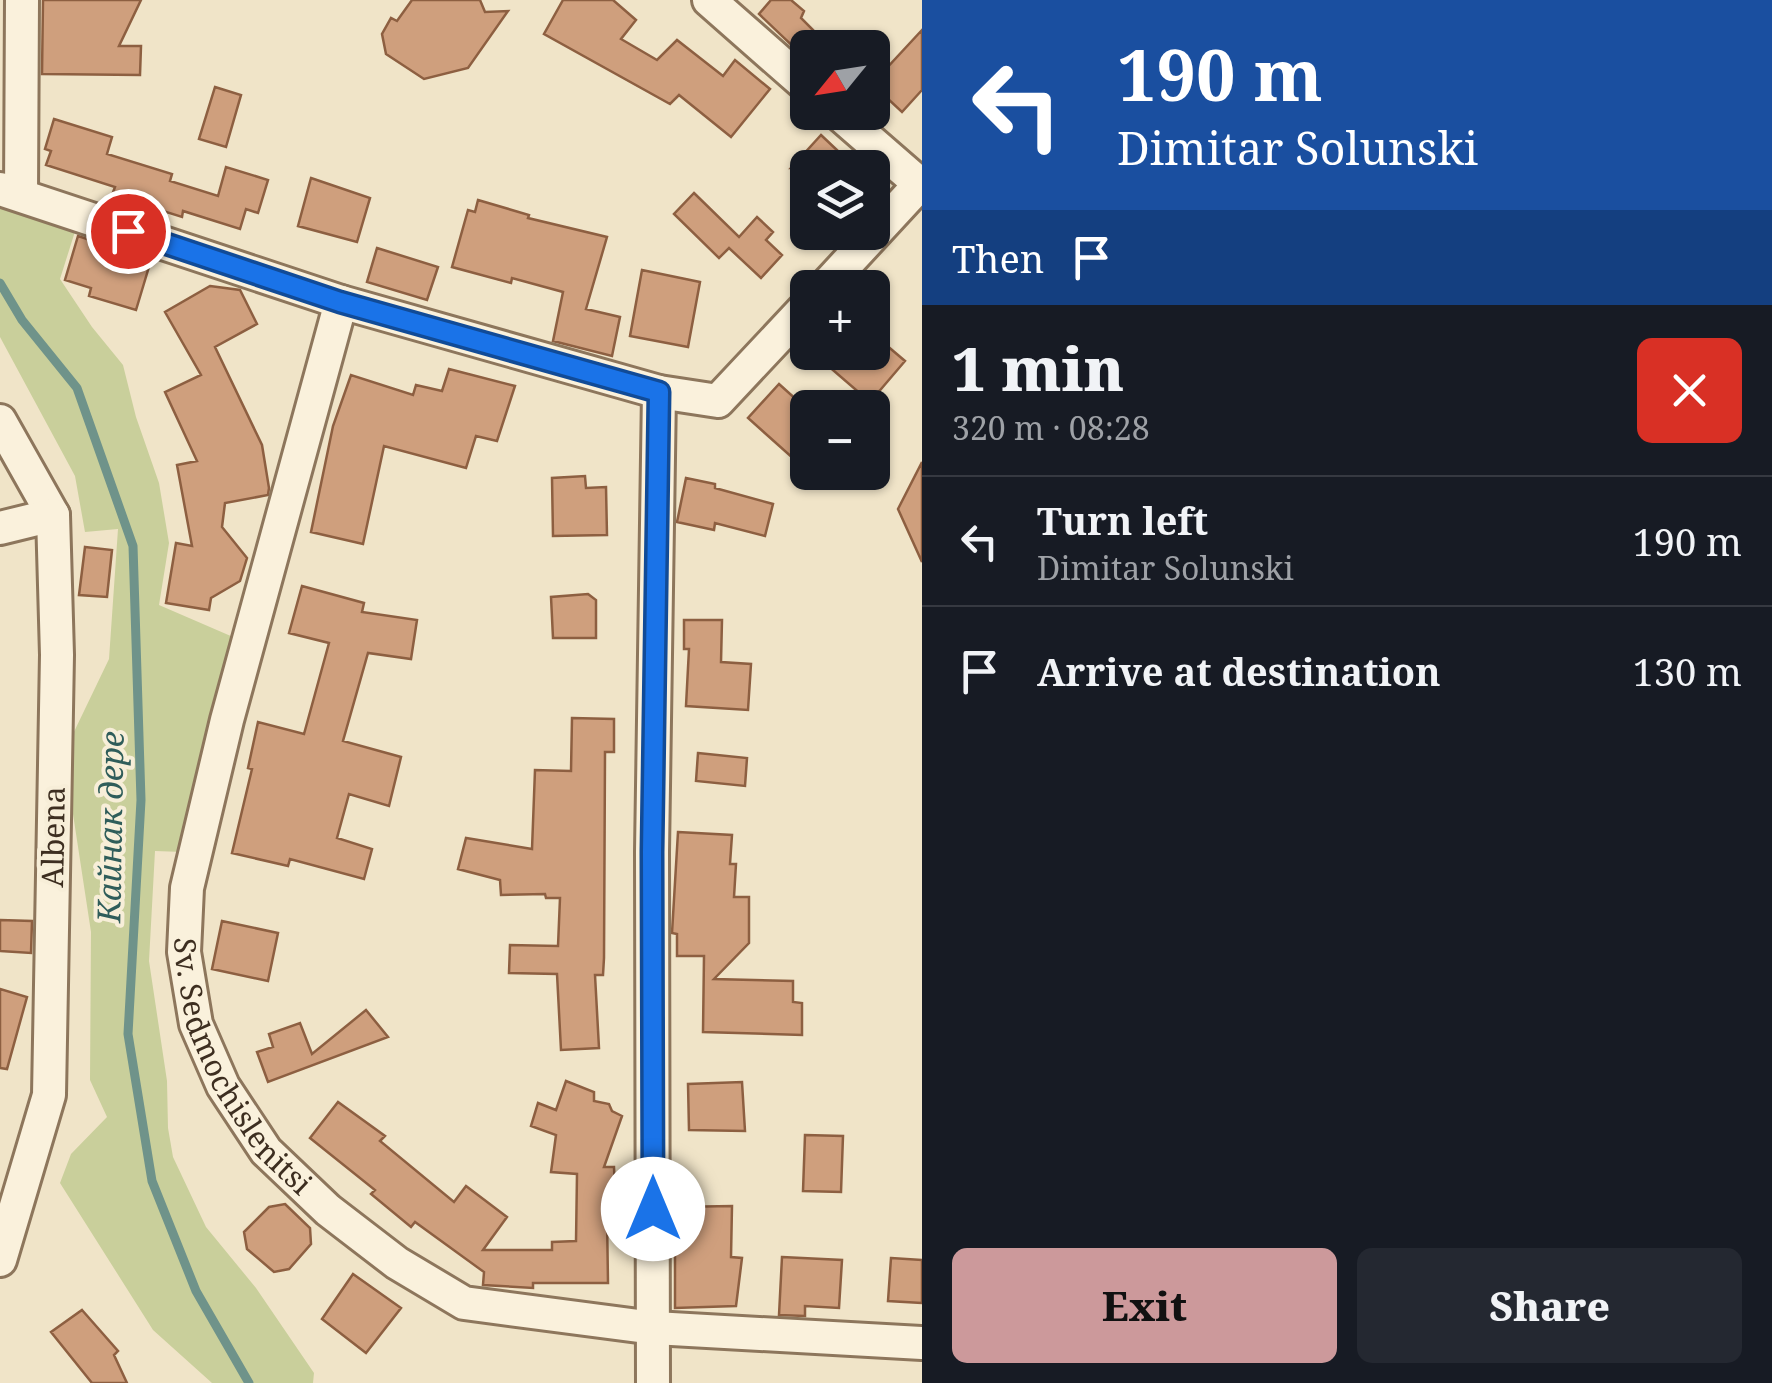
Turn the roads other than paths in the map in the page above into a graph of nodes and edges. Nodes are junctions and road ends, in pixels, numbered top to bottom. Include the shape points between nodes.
1 (22, 0) edge
2 (709, 0) edge
3 (790, 70) edge
4 (858, 130) edge
5 (921, 184) edge
6 (11, 192) edge
7 (841, 270) edge
8 (340, 302) junction
9 (790, 324) edge
10 (659, 392) junction
11 (0, 421) edge
12 (53, 514) junction
13 (0, 528) edge
14 (0, 1260) edge
15 (654, 1328) junction
16 (922, 1343) edge
17 (652, 1383) edge

1 - 6 street
2 - 3 street
4 - 5 street
5 - 7 street
6 - 8 street
8 - 10 street
8 - 15 street, Sv. Sedmochislenitsi via 187,888 184,952 196,1024 222,1086 266,1151 397,1263 464,1303
9 - 10 street via 718,401
10 - 15 street
11 - 12 street, Albena
12 - 13 street
12 - 14 street, Albena via 50,1096
15 - 16 street, Sv. Sedmochislenitsi
15 - 17 street

